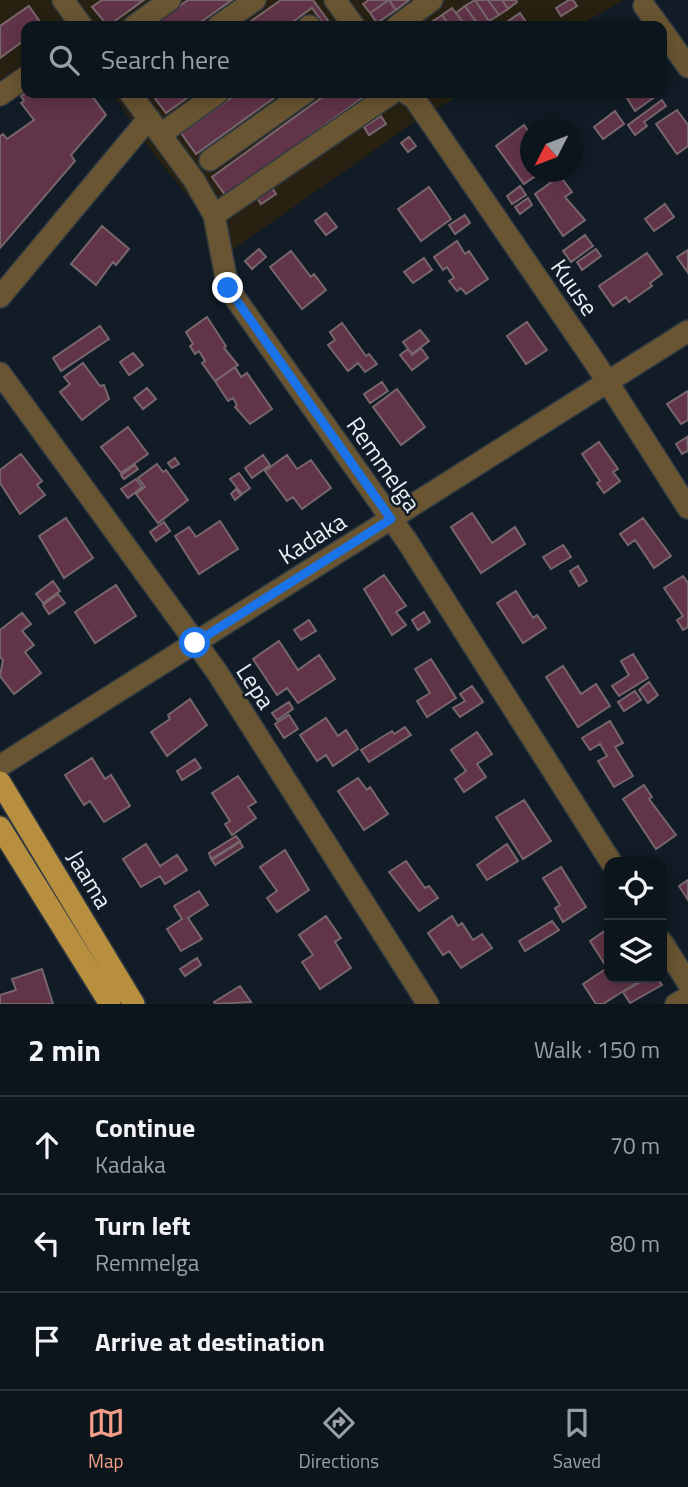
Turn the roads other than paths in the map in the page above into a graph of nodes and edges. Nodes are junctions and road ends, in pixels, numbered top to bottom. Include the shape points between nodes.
1 (63, 0) edge
2 (170, 0) edge
3 (255, 0) edge
4 (335, 0) edge
5 (432, 0) edge
6 (644, 6) dead end
7 (78, 21) edge
8 (141, 21) edge
9 (225, 21) edge
10 (350, 21) edge
11 (404, 21) edge
12 (655, 21) edge
13 (667, 38) edge
14 (688, 67) edge
15 (21, 80) edge
16 (0, 95) edge
17 (134, 98) edge
18 (208, 98) edge
19 (298, 98) edge
20 (385, 98) edge
21 (416, 98) edge
22 (155, 126) junction
23 (210, 160) dead end
24 (214, 215) junction
25 (0, 298) edge
26 (688, 331) edge
27 (0, 373) edge
28 (608, 382) junction
29 (688, 508) edge
30 (391, 519) junction
31 (195, 643) junction
32 (0, 766) edge
33 (0, 782) edge
34 (0, 827) edge
35 (608, 857) edge
36 (667, 950) edge
37 (688, 983) edge
38 (688, 997) edge
39 (110, 1004) edge
40 (134, 1004) edge
41 (428, 1004) edge
42 (676, 1004) edge

1 - 7 street
2 - 8 street
3 - 9 street
4 - 10 street
5 - 11 street
6 - 12 street
13 - 14 street
15 - 16 street
17 - 22 street, Remmelga
18 - 22 street
19 - 23 street
20 - 24 street
21 - 28 street, Kuuse
22 - 24 street, Remmelga
22 - 25 street
24 - 30 street, Remmelga via 228,288
26 - 28 street, Kadaka
27 - 31 street, Lepa
28 - 29 street, Kuuse
28 - 30 street, Kadaka
30 - 31 street, Kadaka
30 - 35 street, Remmelga
31 - 32 street, Kadaka
31 - 41 street, Lepa
33 - 40 main road, Jaama
34 - 39 main road, Jaama
36 - 37 street
38 - 42 street

